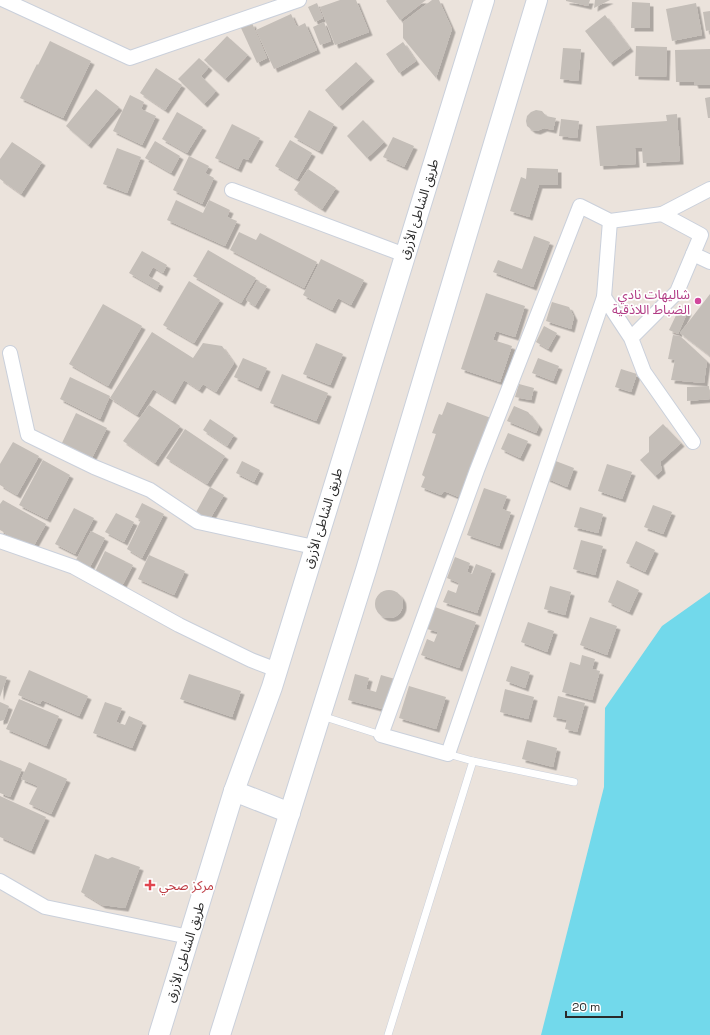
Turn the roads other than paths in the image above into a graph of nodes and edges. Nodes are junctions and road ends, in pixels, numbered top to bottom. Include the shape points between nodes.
1 (4, 0) edge
2 (299, 0) edge
3 (484, 0) edge
4 (537, 0) edge
5 (710, 189) edge
6 (232, 190) dead end
7 (662, 214) junction
8 (610, 221) junction
9 (693, 254) junction
10 (405, 255) junction
11 (710, 262) edge
12 (604, 297) junction
13 (631, 338) junction
14 (10, 353) dead end
15 (692, 442) dead end
16 (0, 541) edge
17 (314, 547) junction
18 (277, 670) junction
19 (320, 716) junction
20 (380, 735) junction
21 (448, 754) junction
22 (473, 761) junction
23 (574, 782) dead end
24 (234, 791) junction
25 (290, 813) junction
26 (0, 881) edge
27 (189, 937) junction
28 (159, 1035) edge
29 (220, 1035) edge
30 (388, 1035) edge

1 - 2 street via 130,58
3 - 10 main road, طريق الشاطئ الأزرق
4 - 19 main road
5 - 7 street
6 - 10 street
7 - 8 street
7 - 9 street via 701,235
8 - 12 street
8 - 20 street via 580,206 477,470
9 - 11 street
9 - 13 street via 677,292
10 - 17 main road, طريق الشاطئ الأزرق
12 - 13 street
12 - 21 street
13 - 15 street via 644,372
14 - 17 street via 28,435 94,467 150,490 198,522
16 - 18 street via 74,567 179,625
17 - 18 main road, طريق الشاطئ الأزرق
18 - 24 main road, طريق الشاطئ الأزرق
19 - 20 lane
19 - 25 main road
20 - 21 street
21 - 22 lane
22 - 23 lane
22 - 30 lane
24 - 25 main road
24 - 27 main road, طريق الشاطئ الأزرق
25 - 29 main road
26 - 27 street via 45,907
27 - 28 main road, طريق الشاطئ الأزرق

